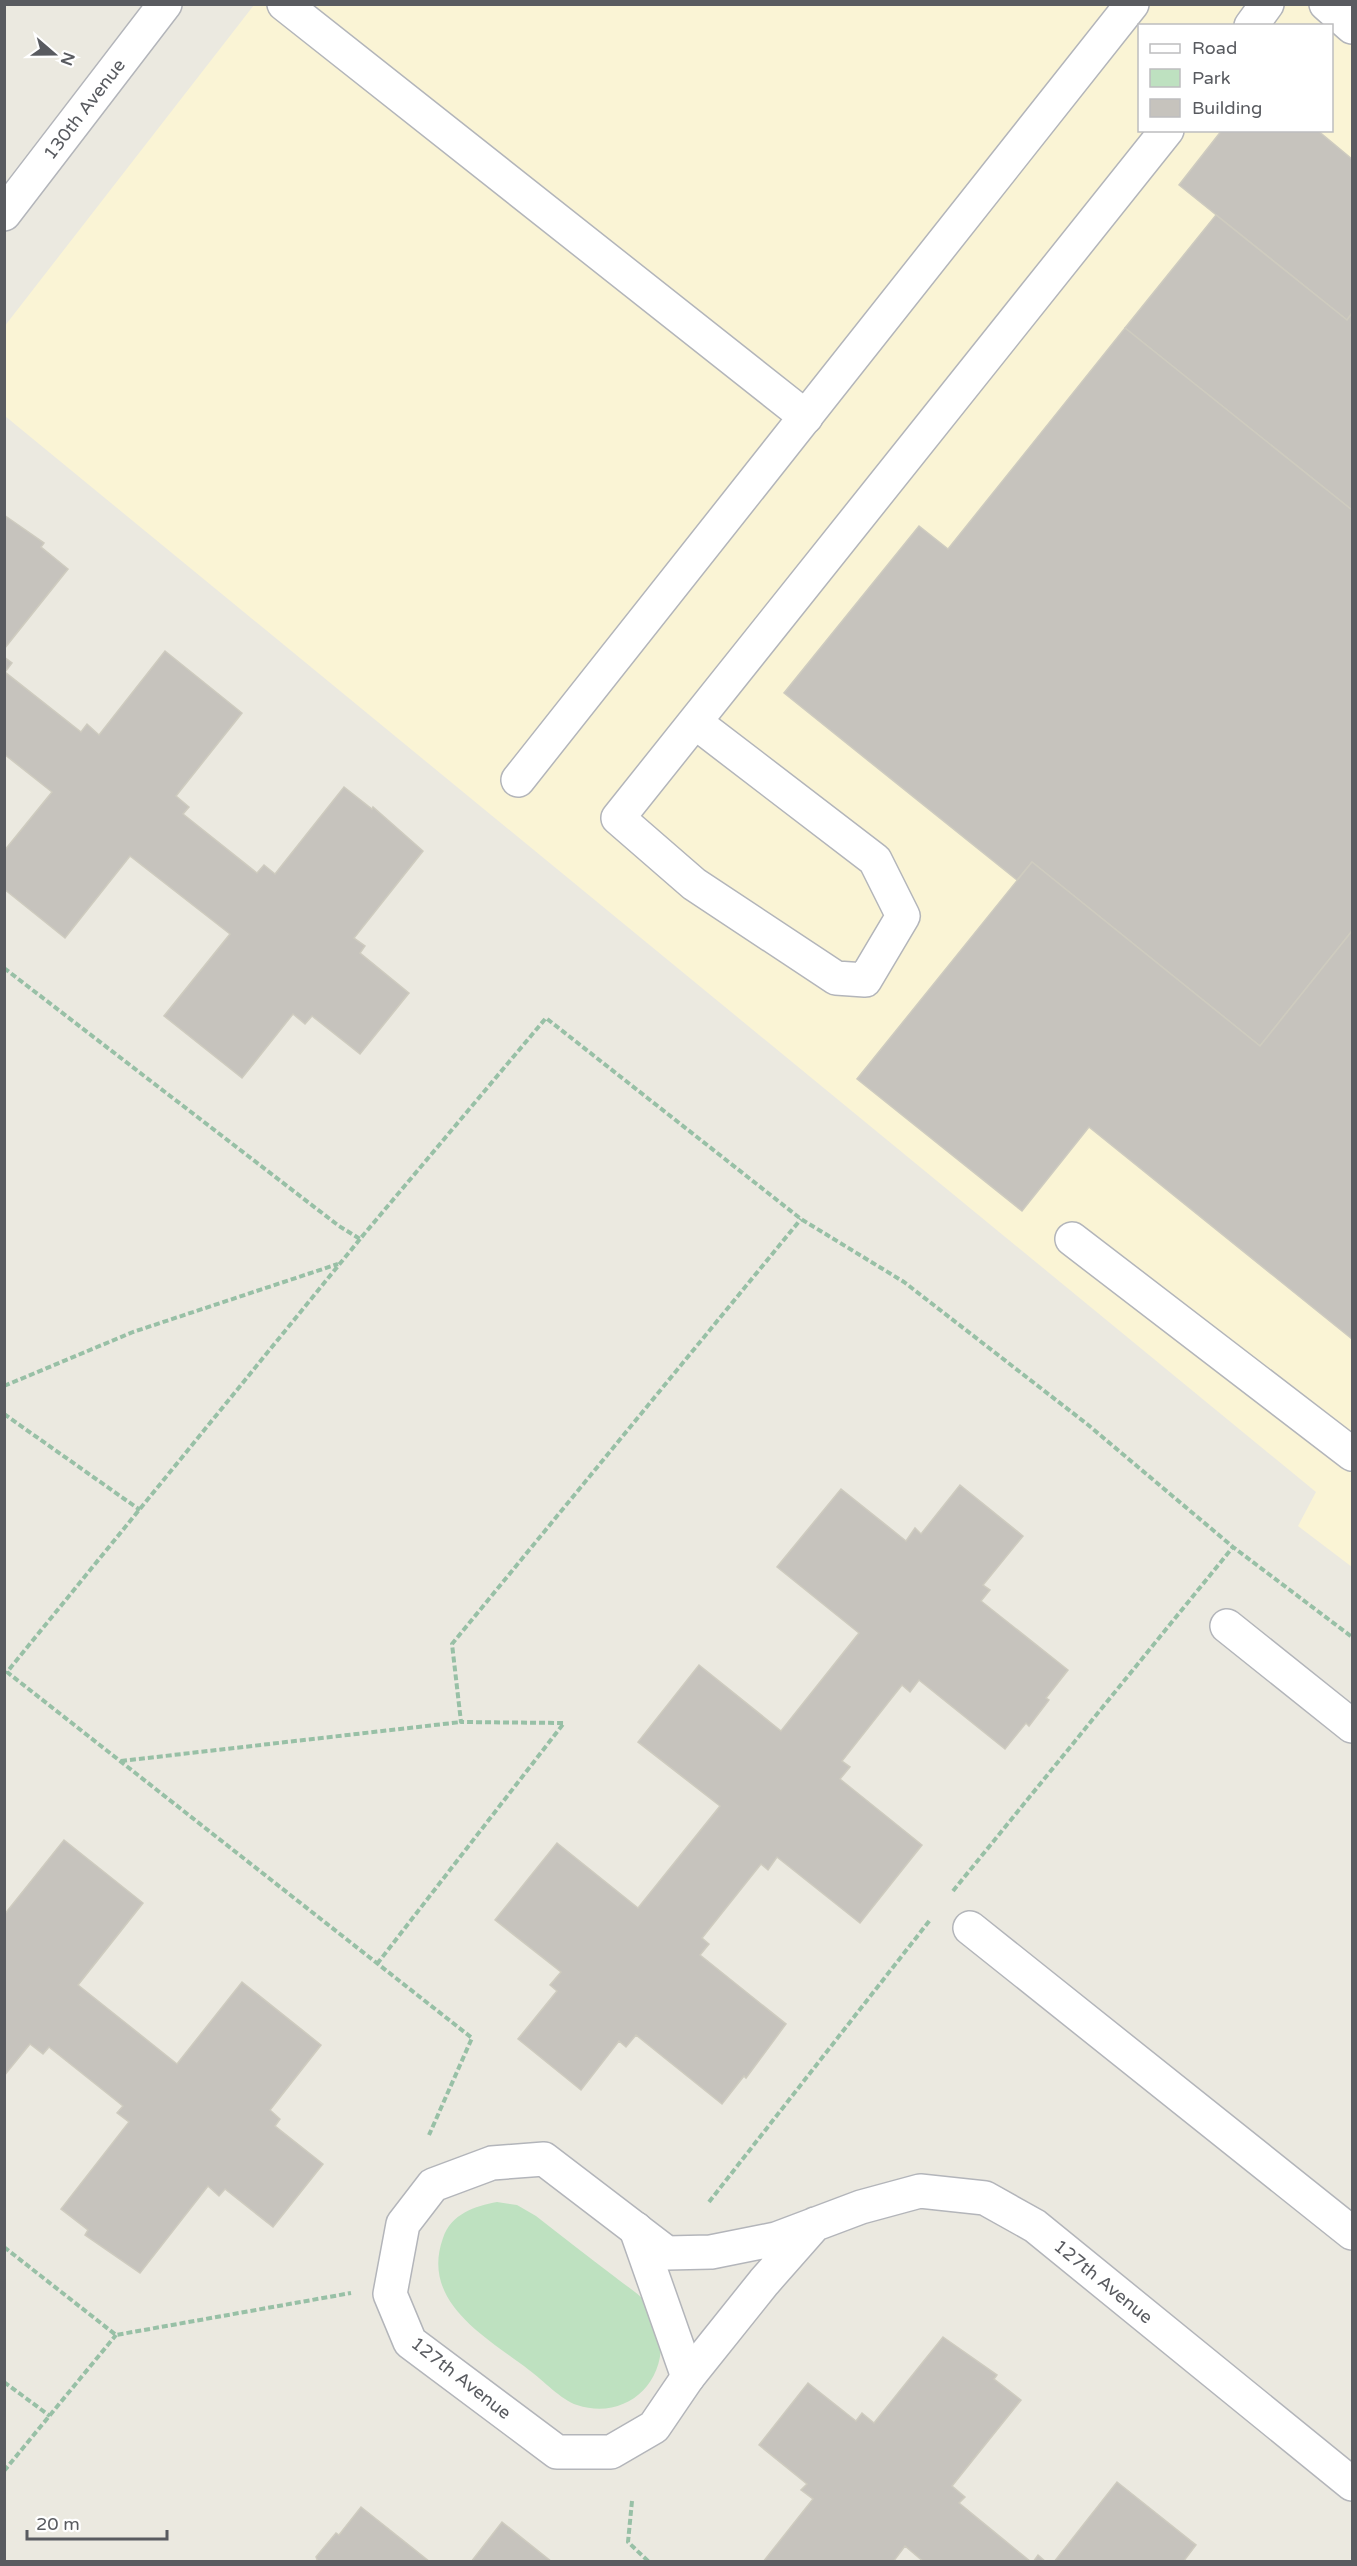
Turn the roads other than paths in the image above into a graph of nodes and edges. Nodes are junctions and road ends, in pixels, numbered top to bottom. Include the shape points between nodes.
1 (165, 4) edge
2 (284, 4) edge
3 (1132, 4) edge
4 (1268, 4) edge
5 (1326, 4) edge
6 (1253, 24) edge
7 (1353, 27) edge
8 (1165, 132) edge
9 (4, 214) edge
10 (806, 417) junction
11 (695, 722) junction
12 (518, 780) dead end
13 (1071, 1239) dead end
14 (1353, 1454) edge
15 (1227, 1626) dead end
16 (1353, 1726) edge
17 (970, 1928) dead end
18 (815, 2224) junction
19 (636, 2229) junction
20 (1353, 2233) edge
21 (688, 2377) junction
22 (1353, 2484) edge

1 - 9 street, 130th Avenue
2 - 10 street
3 - 10 street
4 - 6 street
5 - 7 street
8 - 11 street
10 - 12 street
11 - 11 street via 618,818 694,884 836,978 864,980 903,916 875,860
13 - 14 street
15 - 16 street
17 - 20 street
18 - 19 street, 127th Avenue via 776,2239 711,2252 667,2253
18 - 21 street, 127th Avenue
18 - 22 street, 127th Avenue via 920,2191 985,2198 1035,2226
19 - 21 street
19 - 21 street, 127th Avenue via 544,2158 492,2163 433,2185 403,2224 390,2294 410,2342 557,2452 611,2452 654,2427

